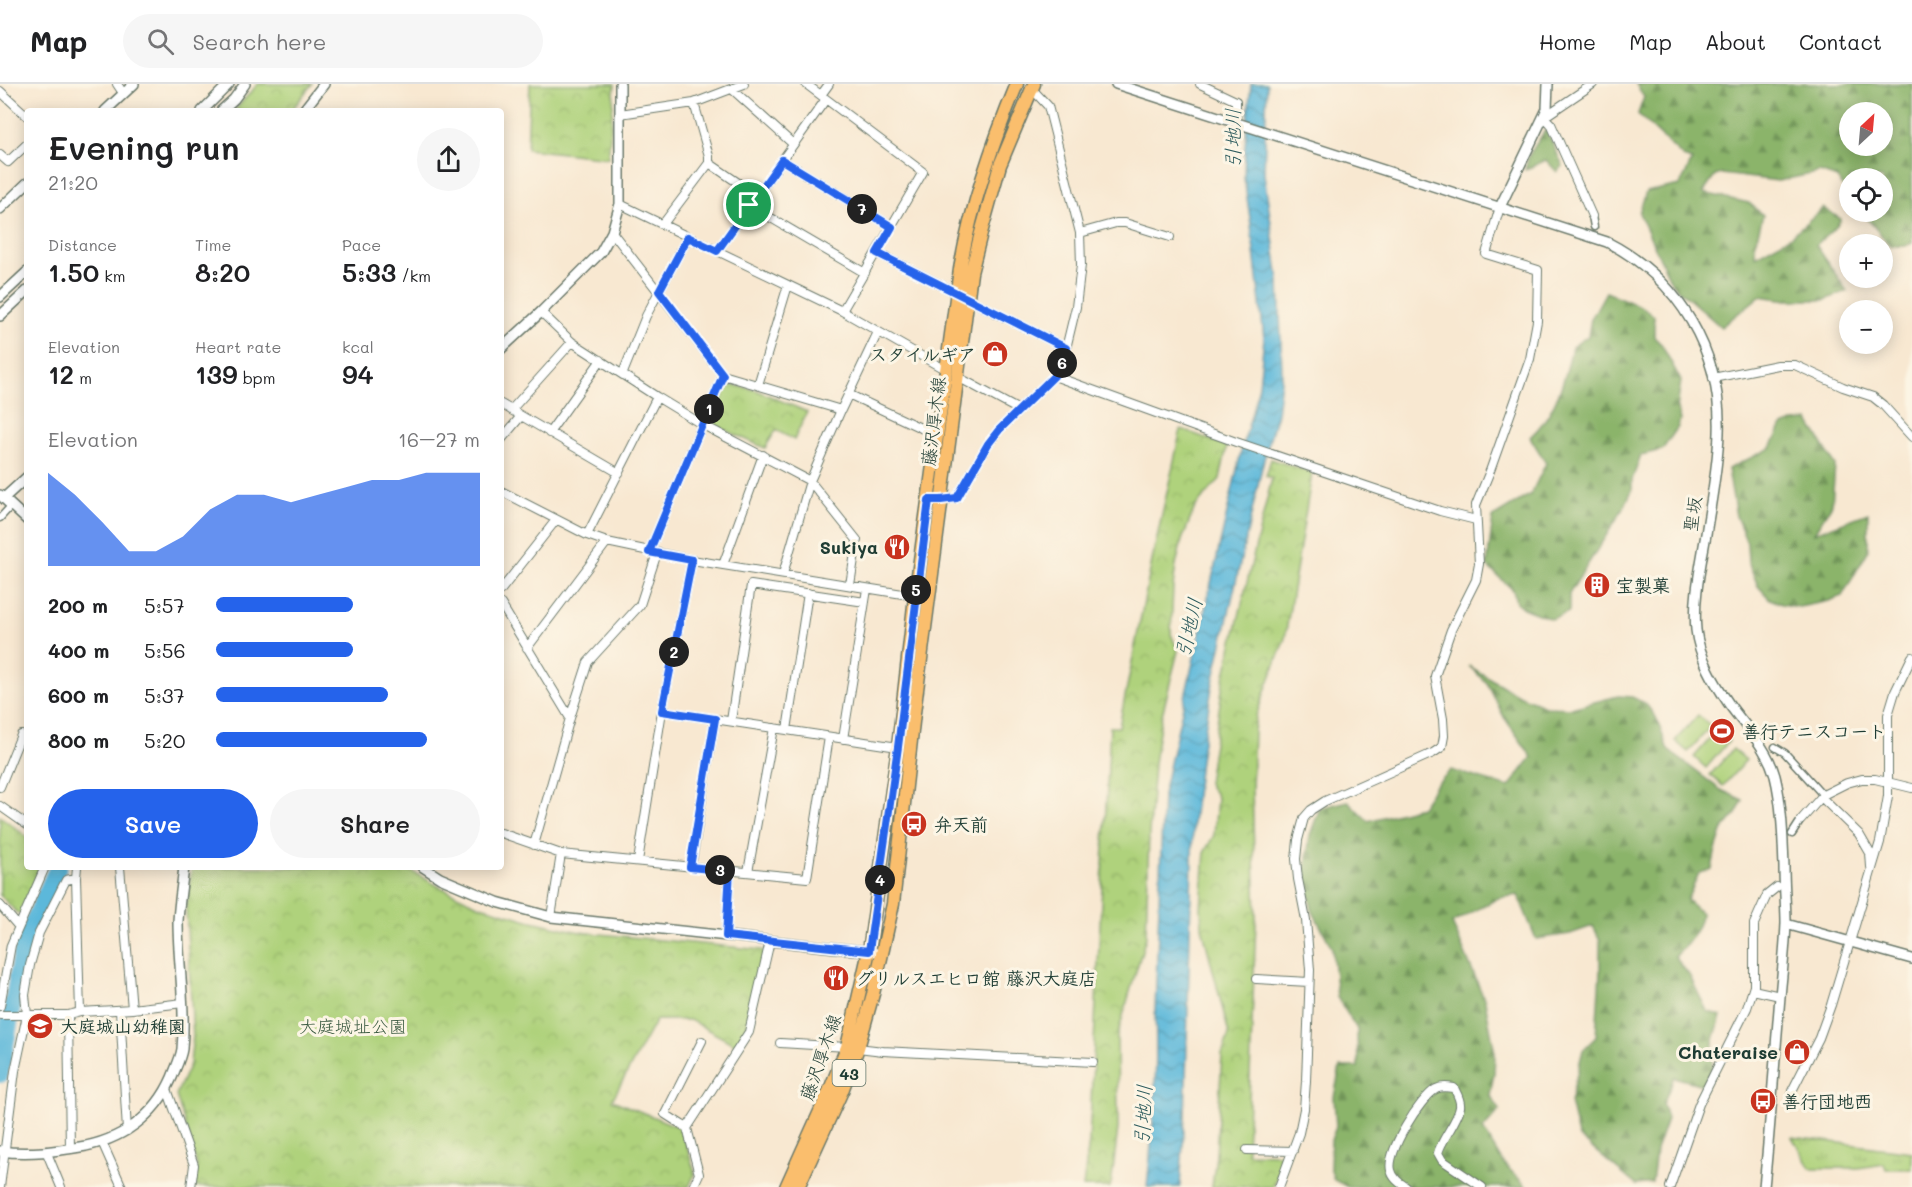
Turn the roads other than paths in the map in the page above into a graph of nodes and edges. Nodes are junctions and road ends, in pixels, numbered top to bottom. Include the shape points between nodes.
1 (117, 84) edge
2 (134, 84) edge
3 (229, 84) edge
4 (245, 84) edge
5 (324, 84) edge
6 (620, 84) edge
7 (744, 84) edge
8 (806, 84) edge
9 (829, 84) edge
10 (1017, 84) edge
11 (1116, 84) edge
12 (1200, 84) edge
13 (1548, 84) edge
14 (1593, 84) edge
15 (1033, 87) edge
16 (733, 90) junction
17 (0, 91) edge
18 (123, 93) junction
19 (823, 97) junction
20 (694, 103) junction
21 (108, 108) edge
22 (205, 108) edge
23 (224, 108) edge
24 (305, 108) edge
25 (24, 113) edge
26 (620, 114) junction
27 (1544, 117) junction
28 (1239, 124) junction
29 (793, 144) junction
30 (24, 147) edge
31 (0, 155) edge
32 (782, 160) junction
33 (709, 164) junction
34 (24, 186) edge
35 (756, 195) junction
36 (620, 204) junction
37 (749, 205) junction
38 (1500, 207) junction
39 (0, 208) edge
40 (1592, 216) joint
41 (663, 225) junction
42 (892, 227) junction
43 (1594, 227) dead end
44 (612, 232) junction
45 (1080, 233) junction
46 (688, 237) junction
47 (1170, 237) dead end
48 (717, 251) junction
49 (877, 253) junction
50 (865, 273) junction
51 (24, 275) edge
52 (788, 285) junction
53 (659, 291) junction
54 (24, 294) edge
55 (0, 297) edge
56 (842, 311) junction
57 (542, 312) junction
58 (0, 316) edge
59 (878, 332) junction
60 (572, 342) junction
61 (504, 346) edge
62 (1066, 348) junction
63 (601, 360) junction
64 (951, 373) junction
65 (623, 374) junction
66 (723, 375) junction
67 (1054, 376) junction
68 (1713, 378) junction
69 (758, 385) junction
70 (848, 394) junction
71 (657, 397) junction
72 (504, 406) edge
73 (512, 410) junction
74 (841, 410) junction
75 (1019, 410) junction
76 (521, 416) junction
77 (703, 424) junction
78 (549, 432) junction
79 (504, 436) edge
80 (938, 436) junction
81 (1912, 438) edge
82 (763, 455) junction
83 (619, 473) junction
84 (24, 480) edge
85 (810, 481) junction
86 (504, 493) edge
87 (5, 499) edge
88 (935, 500) junction
89 (24, 517) edge
90 (0, 518) edge
91 (556, 520) junction
92 (1476, 520) junction
93 (587, 535) junction
94 (607, 542) junction
95 (653, 553) junction
96 (692, 560) junction
97 (723, 565) junction
98 (783, 574) junction
99 (850, 585) junction
100 (504, 586) edge
101 (867, 589) junction
102 (808, 593) junction
103 (915, 596) junction
104 (865, 602) junction
105 (504, 609) edge
106 (527, 648) junction
107 (1912, 657) edge
108 (662, 711) junction
109 (570, 718) junction
110 (715, 719) junction
111 (731, 721) junction
112 (774, 728) junction
113 (788, 730) junction
114 (24, 736) edge
115 (829, 737) junction
116 (843, 739) junction
117 (898, 747) junction
118 (1775, 747) dead end
119 (1889, 782) junction
120 (0, 787) edge
121 (1912, 788) edge
122 (1822, 796) junction
123 (0, 806) edge
124 (1801, 820) joint
125 (24, 823) edge
126 (504, 834) edge
127 (1792, 834) dead end
128 (534, 845) junction
129 (561, 854) junction
130 (638, 861) junction
131 (690, 867) junction
132 (44, 870) edge
133 (77, 870) edge
134 (120, 870) edge
135 (184, 870) edge
136 (428, 870) edge
137 (444, 870) edge
138 (730, 871) junction
139 (748, 872) junction
140 (1871, 872) junction
141 (76, 878) junction
142 (440, 878) junction
143 (1777, 887) dead end
144 (0, 905) edge
145 (551, 917) junction
146 (1786, 924) junction
147 (18, 926) junction
148 (726, 936) junction
149 (770, 941) junction
150 (1851, 942) junction
151 (869, 951) junction
152 (882, 953) junction
153 (1912, 959) edge
154 (1256, 979) dead end
155 (1309, 982) junction
156 (1753, 990) junction
157 (1, 991) edge
158 (1780, 996) junction
159 (183, 1003) junction
160 (0, 1006) edge
161 (120, 1010) junction
162 (132, 1010) junction
163 (80, 1012) junction
164 (2, 1015) edge
165 (27, 1015) junction
166 (68, 1015) junction
167 (702, 1041) dead end
168 (780, 1043) dead end
169 (852, 1048) junction
170 (1093, 1062) dead end
171 (167, 1089) junction
172 (1792, 1091) dead end
173 (687, 1128) junction
174 (127, 1131) junction
175 (102, 1142) junction
176 (70, 1149) junction
177 (1247, 1150) dead end
178 (1293, 1150) junction
179 (2, 1151) edge
180 (47, 1153) junction
181 (0, 1187) edge
182 (61, 1187) edge
183 (122, 1187) edge
184 (191, 1187) edge
185 (693, 1187) edge
186 (786, 1187) edge
187 (798, 1187) edge
188 (1279, 1187) edge
189 (1407, 1187) edge
190 (1482, 1187) edge
191 (1670, 1187) edge
192 (1764, 1187) edge

1 - 18 street
2 - 18 street
3 - 22 street
4 - 23 street
5 - 24 street
6 - 26 street
7 - 16 street
8 - 19 street
9 - 19 street
10 - 64 main road, 藤沢厚木線 / 43 via 967,230
11 - 28 street, 聖坂
12 - 28 street via 1236,101
13 - 27 street via 1548,109
14 - 27 street
15 - 45 street via 1048,106
15 - 64 main road, 藤沢厚木線 / 43 via 1000,165 971,273
16 - 20 street
16 - 29 street
17 - 25 street
18 - 21 street
19 - 29 street
19 - 42 street via 923,172
20 - 26 street
20 - 33 street
26 - 36 street
27 - 38 street
27 - 40 street via 1551,124
28 - 38 street, 聖坂
29 - 32 street
30 - 31 street via 8,162
32 - 35 street
32 - 42 street
33 - 35 street
33 - 41 street
34 - 39 street
35 - 37 street
36 - 41 street
36 - 44 street
37 - 48 street
37 - 50 street
38 - 68 street, 聖坂 via 1607,242 1650,270 1668,287 1692,322
38 - 92 street via 1486,254 1538,270 1537,321 1526,374 1478,499
40 - 43 street
41 - 46 street
42 - 49 street
44 - 53 street
44 - 57 street via 601,252
45 - 47 street via 1125,223
45 - 62 street via 1080,281
46 - 48 street
46 - 53 street
48 - 52 street
49 - 50 street
49 - 62 street, bridge
50 - 56 street
51 - 55 street
52 - 56 street
52 - 69 street
53 - 65 street
53 - 66 street
54 - 58 street
56 - 59 street
57 - 60 street
57 - 61 street
59 - 64 street
59 - 70 street
60 - 63 street
60 - 73 street
62 - 67 street via 1062,365
63 - 65 street
63 - 78 street
64 - 75 street
64 - 80 main road, 藤沢厚木線 / 43
64 - 88 main road, 藤沢厚木線 / 43
65 - 71 street
66 - 69 street
66 - 77 street
67 - 75 street
67 - 92 street via 1236,442
68 - 81 street via 1795,365 1873,397
68 - 146 street, 聖坂 via 1719,433 1697,590 1696,630 1706,667 1755,735 1775,776
69 - 74 street
70 - 74 street
70 - 80 street
71 - 77 street
71 - 83 street
72 - 73 street
73 - 76 street
74 - 85 street
75 - 88 street via 988,444 957,498
76 - 78 street
76 - 79 street
77 - 82 street
77 - 95 street
78 - 83 street
80 - 88 main road, 藤沢厚木線 / 43
82 - 85 street
82 - 97 street
83 - 93 street
84 - 87 street
85 - 98 street
85 - 99 street via 857,540
86 - 91 street
87 - 89 street
87 - 90 street
88 - 103 main road, 藤沢厚木線 / 43
88 - 152 main road, 藤沢厚木線 / 43 via 893,904
91 - 93 street
91 - 100 street
92 - 155 street via 1476,580 1451,630 1436,676 1443,719 1442,747 1325,801 1311,810 1301,825 1296,859 1307,930
93 - 94 street
94 - 95 street
94 - 106 street
95 - 96 street
95 - 109 street via 640,605 588,662
96 - 97 street
96 - 108 street
97 - 98 street
98 - 99 street
99 - 101 street
101 - 103 street
101 - 104 street
102 - 104 street
102 - 111 street via 751,585
102 - 113 street
103 - 117 main road, 藤沢厚木線 / 43
104 - 116 street
105 - 106 street
106 - 109 street
107 - 119 street via 1888,716
108 - 110 street
108 - 130 street
109 - 128 street
110 - 111 street
110 - 131 street
111 - 112 street
112 - 113 street
112 - 139 street
113 - 115 street
114 - 120 street
115 - 116 street
115 - 139 street via 807,878
116 - 117 street
117 - 151 main road, 藤沢厚木線 / 43
118 - 122 street via 1785,753
119 - 121 street
119 - 122 street via 1862,779
119 - 140 street via 1884,827
122 - 124 street
122 - 140 street via 1859,834 1870,853
123 - 125 street
124 - 127 street
126 - 128 street
128 - 129 street
129 - 130 street
129 - 145 street
130 - 131 street
131 - 138 street
132 - 147 street
133 - 141 street
134 - 162 street
135 - 159 street via 178,920
136 - 142 street
137 - 142 street
138 - 139 street
138 - 148 street
140 - 150 street
141 - 163 street
141 - 165 street via 66,880 39,933 27,985
142 - 145 street via 497,902
143 - 156 street via 1767,895 1754,924
144 - 147 street
145 - 148 street
146 - 150 street
146 - 158 street, 聖坂
147 - 157 street
148 - 149 street
149 - 151 street
149 - 173 street via 749,1032
150 - 153 street
150 - 172 street via 1819,1038
151 - 152 street
151 - 169 main road, 藤沢厚木線 / 43
152 - 169 main road, 藤沢厚木線 / 43 via 873,994
154 - 155 street
155 - 178 street via 1304,1109
156 - 158 street
156 - 191 street via 1699,1104
157 - 160 street
158 - 192 street, 聖坂
159 - 162 street
159 - 171 street via 182,1051
161 - 162 street
161 - 163 street
161 - 174 street
163 - 166 street
164 - 165 street
165 - 166 street
165 - 179 street
166 - 176 street
167 - 173 street via 665,1114
168 - 169 street
169 - 170 street
169 - 186 main road, 藤沢厚木線 / 43
169 - 187 main road, 藤沢厚木線 / 43 via 842,1091
171 - 174 street via 145,1117
171 - 184 street via 194,1165
173 - 185 street via 699,1174
174 - 175 street
175 - 176 street
175 - 183 street
176 - 180 street
177 - 178 street
178 - 188 street
179 - 180 street
179 - 181 street
180 - 182 street
189 - 190 street via 1395,1180 1390,1170 1391,1157 1414,1113 1435,1090 1445,1087 1454,1088 1460,1108 1438,1153 1442,1160

